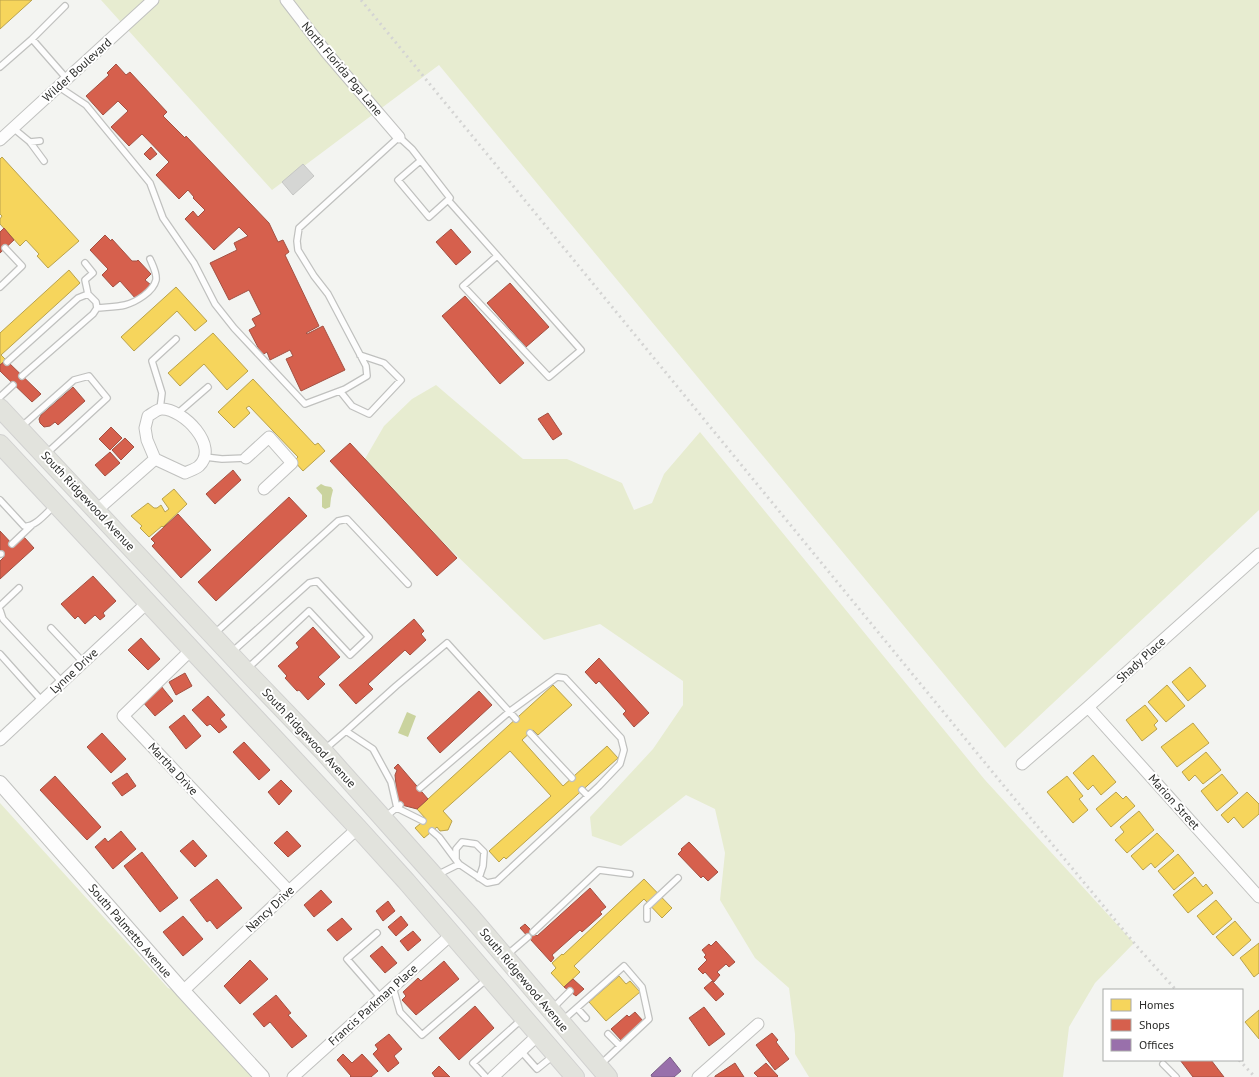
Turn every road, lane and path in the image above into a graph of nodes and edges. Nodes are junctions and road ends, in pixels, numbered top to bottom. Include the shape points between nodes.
1 (153, 0) edge
2 (286, 0) edge
3 (65, 6) dead end
4 (32, 39) junction
5 (0, 67) edge
6 (68, 79) junction
7 (59, 87) junction
8 (13, 128) junction
9 (399, 137) junction
10 (0, 140) edge
11 (40, 141) dead end
12 (30, 142) junction
13 (44, 160) dead end
14 (420, 160) junction
15 (448, 200) junction
16 (5, 248) dead end
17 (497, 256) junction
18 (150, 259) dead end
19 (85, 263) dead end
20 (0, 287) edge
21 (88, 294) junction
22 (97, 308) junction
23 (176, 339) dead end
24 (360, 355) junction
25 (6, 362) dead end
26 (22, 376) dead end
27 (13, 385) dead end
28 (208, 388) dead end
29 (340, 391) junction
30 (0, 396) edge
31 (0, 408) edge
32 (160, 409) junction
33 (178, 413) junction
34 (20, 429) junction
35 (1, 447) edge
36 (45, 455) junction
37 (205, 457) junction
38 (246, 458) joint
39 (155, 459) junction
40 (264, 489) dead end
41 (0, 500) edge
42 (57, 504) junction
43 (96, 510) junction
44 (33, 524) junction
45 (12, 544) dead end
46 (1259, 554) edge
47 (408, 584) dead end
48 (19, 588) dead end
49 (148, 602) junction
50 (0, 606) edge
51 (0, 610) edge
52 (51, 628) dead end
53 (213, 635) junction
54 (192, 649) junction
55 (0, 654) edge
56 (230, 654) junction
57 (83, 662) junction
58 (245, 670) junction
59 (62, 682) junction
60 (42, 701) junction
61 (1088, 707) junction
62 (510, 712) junction
63 (516, 719) dead end
64 (346, 731) junction
65 (530, 733) dead end
66 (0, 740) edge
67 (323, 751) junction
68 (1022, 764) dead end
69 (572, 778) dead end
70 (0, 784) edge
71 (420, 788) dead end
72 (582, 790) dead end
73 (328, 796) junction
74 (588, 796) junction
75 (389, 811) junction
76 (423, 822) dead end
77 (358, 828) junction
78 (432, 831) dead end
79 (421, 860) junction
80 (458, 862) junction
81 (630, 874) dead end
82 (435, 876) junction
83 (479, 878) junction
84 (678, 878) dead end
85 (289, 891) junction
86 (1258, 893) edge
87 (647, 918) dead end
88 (533, 932) dead end
89 (377, 933) dead end
90 (452, 934) junction
91 (528, 937) dead end
92 (505, 957) junction
93 (489, 977) junction
94 (393, 987) junction
95 (183, 991) junction
96 (570, 991) dead end
97 (381, 998) junction
98 (577, 1008) junction
99 (555, 1016) junction
100 (523, 1017) junction
101 (586, 1018) dead end
102 (758, 1024) dead end
103 (608, 1034) dead end
104 (538, 1035) junction
105 (620, 1046) junction
106 (521, 1051) junction
107 (555, 1054) junction
108 (1163, 1064) dead end
109 (603, 1072) edge
110 (262, 1077) edge
111 (293, 1077) edge
112 (486, 1077) edge
113 (493, 1077) edge
114 (575, 1077) edge
115 (698, 1077) edge
116 (1176, 1077) edge

1 - 6 street, Wilder Boulevard
2 - 9 street, North Florida Pga Lane via 326,52
3 - 4 lane
4 - 5 lane
4 - 6 lane
6 - 7 street, Wilder Boulevard
7 - 8 street, Wilder Boulevard
7 - 29 lane via 86,106 150,183 164,218 194,263 215,304 234,328 305,404
8 - 10 street, Wilder Boulevard
8 - 12 lane
9 - 14 lane
9 - 24 lane via 299,228 298,250 328,294
11 - 12 lane
12 - 13 lane
14 - 15 lane via 450,198
14 - 15 lane via 398,180 429,217
15 - 17 lane
16 - 20 lane via 22,266
17 - 17 lane via 581,350 549,377 463,286
18 - 22 lane via 156,280 152,288 139,299 125,305
19 - 21 lane via 93,273 85,280
21 - 22 lane via 96,302
21 - 25 lane via 78,298
22 - 26 lane
23 - 32 lane via 152,361 162,394
24 - 29 lane via 366,366 367,376
24 - 29 lane via 384,363 401,380 369,414 352,406
27 - 30 lane
28 - 33 lane
31 - 34 main road, South Ridgewood Avenue
32 - 33 street via 174,410
32 - 39 street via 148,416 145,428
33 - 37 street via 200,434 205,446
34 - 36 main road, South Ridgewood Avenue
34 - 36 lane via 74,380 89,376 107,398
35 - 42 main road, South Ridgewood Avenue
36 - 43 main road, South Ridgewood Avenue
37 - 38 lane
37 - 39 street via 199,466 185,473
38 - 40 street via 269,438 292,463
39 - 43 street
41 - 44 lane via 24,526
42 - 44 lane
42 - 49 main road, South Ridgewood Avenue
43 - 53 main road, South Ridgewood Avenue
44 - 45 lane
46 - 61 street, Shady Place
47 - 53 lane via 347,519 338,521
48 - 50 lane
49 - 54 main road, South Ridgewood Avenue
49 - 57 street, Lynne Drive
51 - 59 lane via 3,619
52 - 57 lane
53 - 56 main road, South Ridgewood Avenue
54 - 73 main road, South Ridgewood Avenue
54 - 85 street, Martha Drive via 123,716
55 - 60 lane
56 - 58 main road, South Ridgewood Avenue
56 - 58 lane via 309,583 317,582 369,637 350,655 309,611
57 - 59 street, Lynne Drive
58 - 67 main road, South Ridgewood Avenue
59 - 60 street, Lynne Drive
60 - 66 street, Lynne Drive
61 - 68 street, Shady Place
61 - 86 street, Marion Street
62 - 63 lane
62 - 64 lane via 447,643
62 - 71 lane
62 - 74 lane via 557,677 565,678 621,738 624,750 620,764
64 - 67 lane
64 - 75 lane via 373,750 391,782
65 - 69 lane
67 - 75 main road, South Ridgewood Avenue
70 - 95 street, South Palmetto Avenue
72 - 74 lane
73 - 75 main road via 363,812
73 - 77 main road, South Ridgewood Avenue
74 - 83 lane via 497,881 487,883
75 - 76 lane
75 - 79 main road, South Ridgewood Avenue
77 - 79 main road via 372,826
77 - 85 street, Nancy Drive
77 - 90 main road, South Ridgewood Avenue
78 - 80 lane
79 - 82 main road, South Ridgewood Avenue
80 - 82 lane
80 - 83 lane
80 - 83 lane via 456,849 462,842 476,844 484,852
81 - 88 lane via 599,870
82 - 92 main road, South Ridgewood Avenue
84 - 87 lane via 647,907
85 - 95 street, Nancy Drive
89 - 97 lane via 347,959
90 - 93 main road, South Ridgewood Avenue
90 - 94 street, Francis Parkman Place
91 - 92 lane
92 - 99 main road, South Ridgewood Avenue
93 - 94 lane via 422,1035 400,1012
93 - 100 main road, South Ridgewood Avenue
94 - 97 street, Francis Parkman Place
95 - 110 street, South Palmetto Avenue
96 - 99 lane
97 - 111 street, Francis Parkman Place
98 - 99 lane
98 - 101 lane
98 - 105 lane via 624,966 642,987 649,1020
99 - 109 main road, South Ridgewood Avenue
100 - 104 main road, South Ridgewood Avenue
100 - 112 lane via 473,1063
102 - 115 street
103 - 105 lane
104 - 106 street
104 - 107 main road, South Ridgewood Avenue
105 - 109 lane
106 - 107 lane via 537,1069
106 - 113 street
107 - 114 main road, South Ridgewood Avenue
108 - 116 lane

